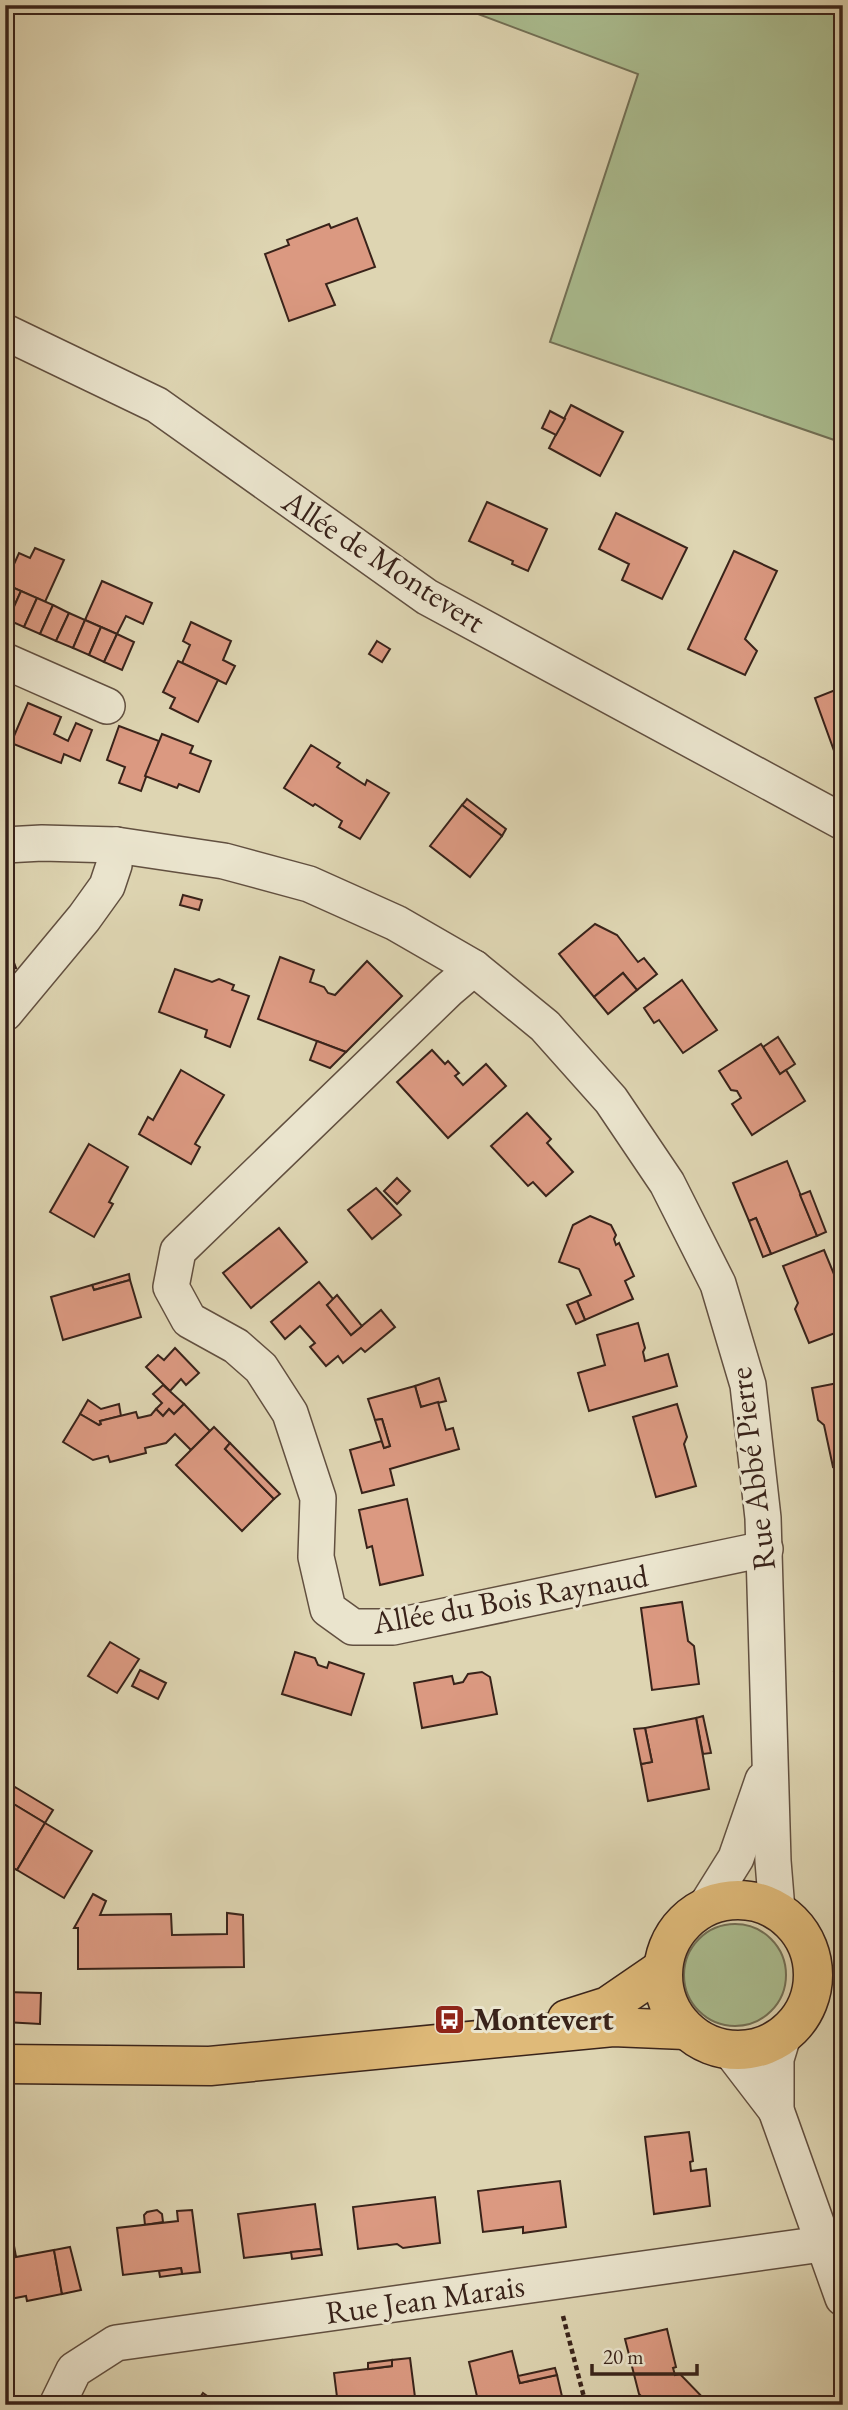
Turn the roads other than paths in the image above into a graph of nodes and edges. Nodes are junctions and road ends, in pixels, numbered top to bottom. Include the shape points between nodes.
1 (5, 332) edge
2 (5, 661) edge
3 (107, 706) dead end
4 (843, 822) edge
5 (5, 845) edge
6 (116, 845) junction
7 (474, 968) junction
8 (5, 1013) edge
9 (765, 1549) junction
10 (771, 1757) junction
11 (706, 1906) junction
12 (789, 1922) junction
13 (843, 1947) edge
14 (662, 1969) junction
15 (826, 1992) edge
16 (685, 2030) junction
17 (511, 2036) junction
18 (783, 2036) junction
19 (730, 2050) junction
20 (5, 2064) edge
21 (776, 2110) junction
22 (822, 2244) junction
23 (843, 2298) edge
24 (57, 2405) edge

1 - 4 street, Allée de Montevert via 157,405 427,597
2 - 3 street
5 - 6 street, Rue Abbé Pierre
6 - 7 street, Rue Abbé Pierre via 224,861 309,884 396,923
6 - 8 street via 107,886
7 - 9 street, Rue Abbé Pierre via 545,1026 611,1100 667,1183 713,1273 748,1385
7 - 9 street, Allée du Bois Raynaud via 178,1251 171,1287 189,1320 236,1346 261,1368 290,1413 318,1498 316,1557 328,1609 353,1627 393,1627
9 - 10 street, Rue Abbé Pierre
10 - 11 street, Rue Abbé Pierre via 736,1858
10 - 12 street, Rue Abbé Pierre via 773,1861
11 - 12 main road via 729,1899 754,1901
11 - 14 main road via 675,1931
12 - 13 main road via 826,1944
12 - 15 main road via 811,1954 813,1977
14 - 16 main road via 663,1991
14 - 17 main road via 608,2006
15 - 18 main road
16 - 17 main road via 613,2027
16 - 19 main road via 698,2040
17 - 20 main road via 210,2066
18 - 19 main road via 758,2048
18 - 21 street via 776,2059
19 - 21 street
21 - 22 street
22 - 23 street
22 - 24 street, Rue Jean Marais via 116,2343 74,2370

